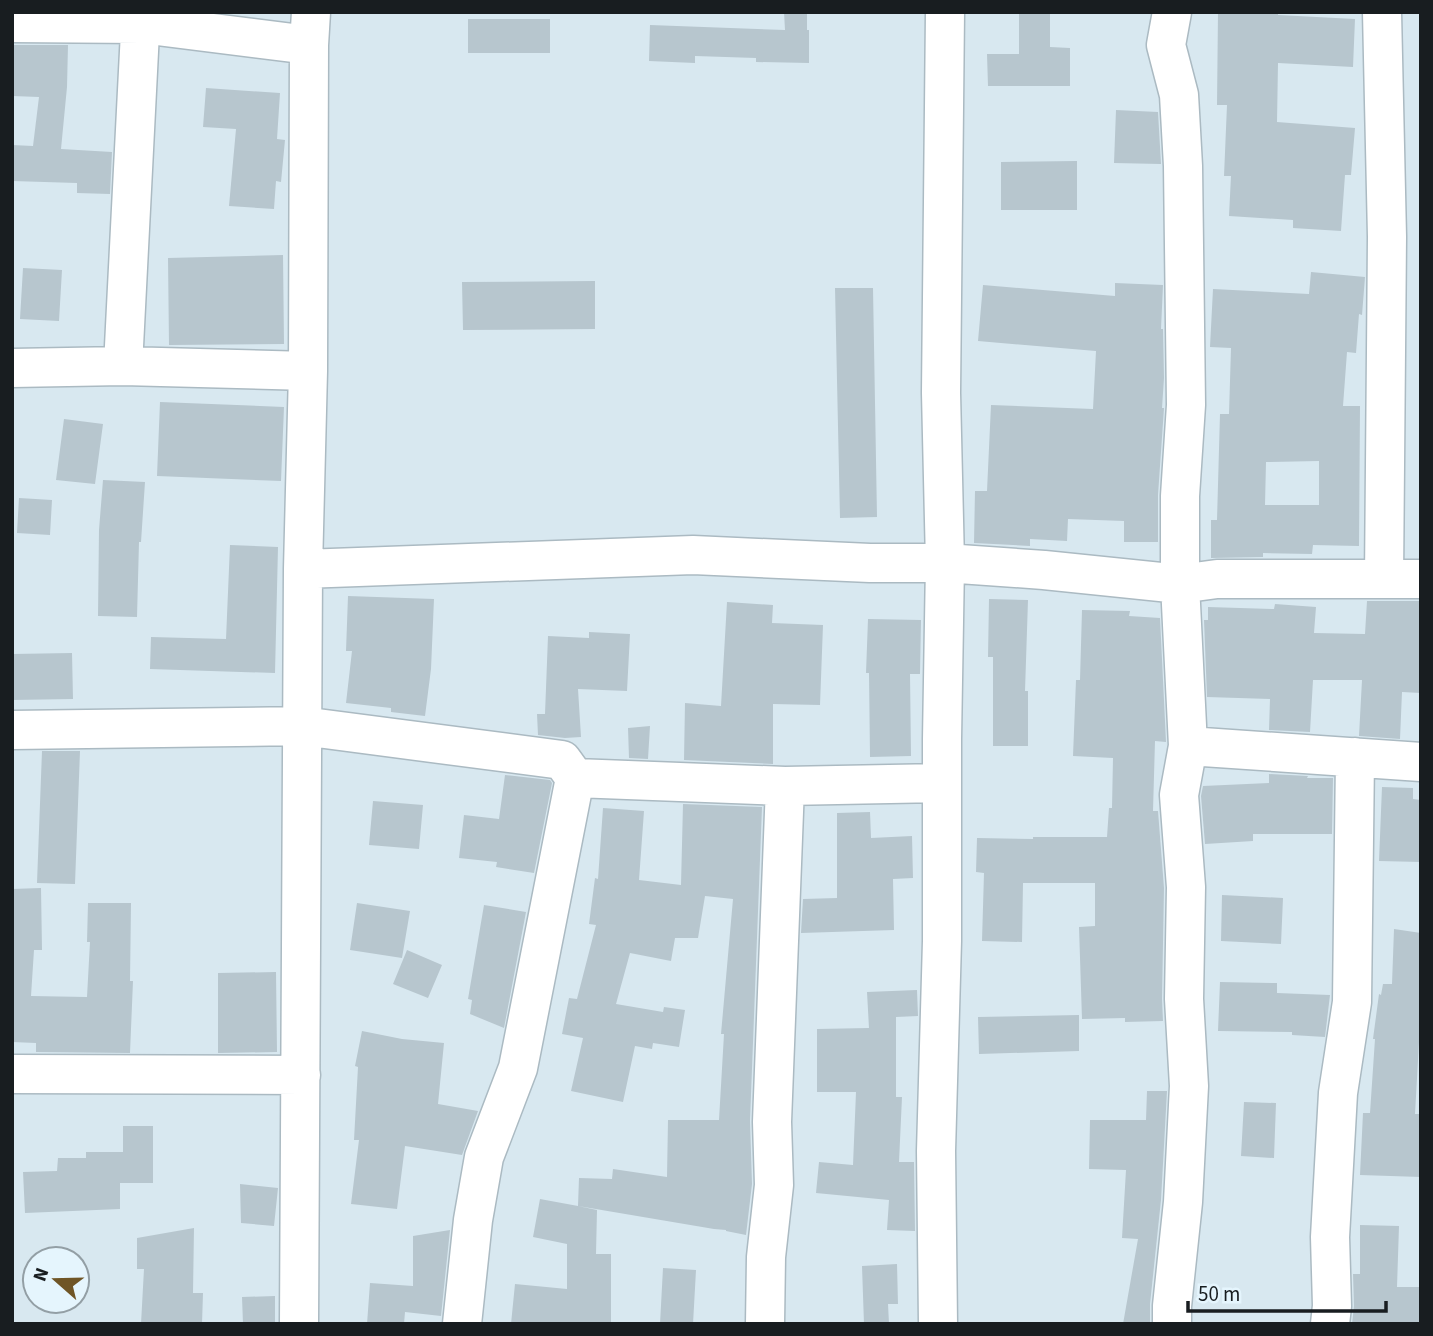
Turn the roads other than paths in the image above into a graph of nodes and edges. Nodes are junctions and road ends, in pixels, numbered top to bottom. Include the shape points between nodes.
1 (945, 12) edge
2 (1172, 12) edge
3 (1382, 12) edge
4 (141, 18) edge
5 (12, 23) edge
6 (310, 28) edge
7 (123, 366) junction
8 (12, 368) edge
9 (308, 371) junction
10 (945, 563) junction
11 (303, 569) junction
12 (1402, 579) edge
13 (1180, 584) junction
14 (302, 726) junction
15 (12, 730) edge
16 (1188, 746) junction
17 (1355, 757) junction
18 (1421, 762) edge
19 (575, 778) junction
20 (942, 783) junction
21 (785, 786) junction
22 (12, 1074) edge
23 (301, 1075) junction
24 (299, 1324) edge
25 (462, 1324) edge
26 (765, 1324) edge
27 (938, 1324) edge
28 (1172, 1324) edge
29 (1330, 1324) edge

1 - 10 street via 941,393
2 - 13 street via 1166,45 1179,95 1183,179 1186,405
3 - 12 street
4 - 5 street
4 - 6 street
4 - 7 street
6 - 9 street
7 - 8 street
7 - 9 street
9 - 11 street
10 - 11 street via 693,555
10 - 13 street
10 - 20 street
11 - 14 street
12 - 13 street via 1217,579
13 - 16 street
14 - 15 street
14 - 19 street via 562,760
14 - 23 street
16 - 17 street
16 - 28 street via 1179,795 1186,887 1184,999 1189,1086
17 - 18 street
17 - 29 street via 1352,1002 1338,1093
19 - 21 street
19 - 25 street via 518,1068 484,1157 472,1220
20 - 21 street
20 - 27 street
21 - 26 street via 772,1122 774,1185
22 - 23 street
23 - 24 street

